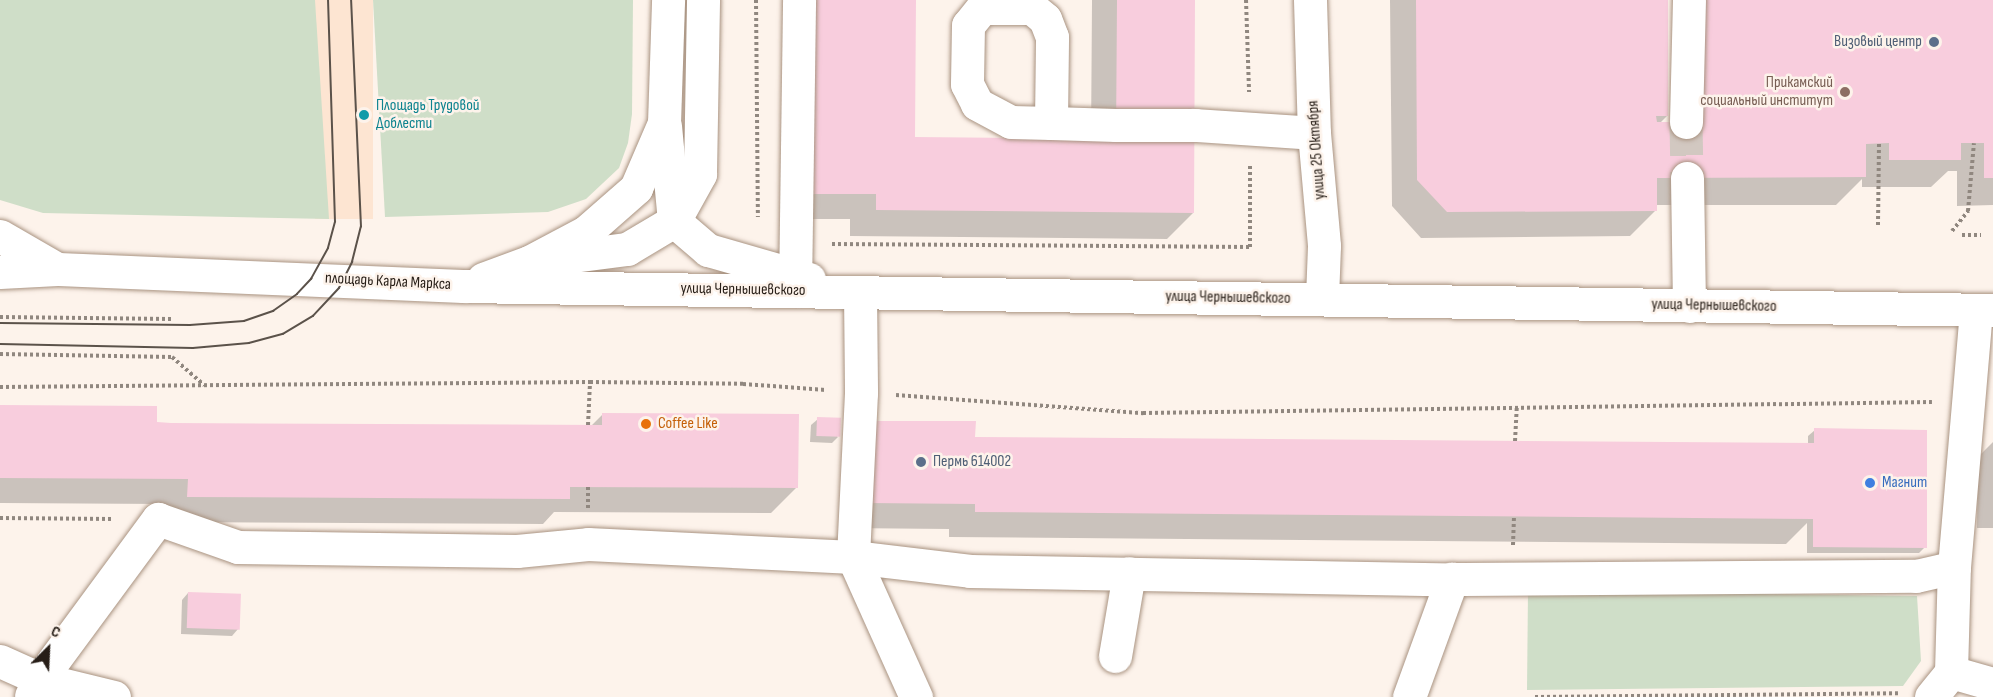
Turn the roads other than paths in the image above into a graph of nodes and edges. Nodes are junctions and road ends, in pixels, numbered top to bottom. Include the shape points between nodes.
1 (668, 0) edge
2 (703, 0) edge
3 (799, 0) edge
4 (1310, 0) edge
5 (1689, 0) edge
6 (1686, 122) tunnel mouth
7 (664, 123) junction
8 (1051, 123) dead end
9 (1314, 133) junction
10 (1687, 178) tunnel mouth
11 (674, 221) junction
12 (0, 236) edge
13 (529, 262) junction
14 (57, 269) junction
15 (0, 272) edge
16 (795, 283) junction
17 (464, 286) junction
18 (860, 292) junction
19 (1322, 299) junction
20 (1689, 306) junction
21 (1984, 310) edge
22 (853, 557) junction
23 (1954, 567) junction
24 (1129, 573) junction
25 (1452, 579) junction
26 (1115, 656) dead end
27 (0, 661) edge
28 (1993, 684) edge
29 (35, 688) edge
30 (1938, 688) edge
31 (114, 697) edge
32 (916, 697) edge
33 (1409, 697) edge

1 - 7 main road, площадь Карла Маркса
2 - 11 main road via 700,174
3 - 16 main road
4 - 9 main road, улица 25 Октября
5 - 6 main road
7 - 11 main road
7 - 13 main road, площадь Карла Маркса via 636,188 586,232
8 - 9 main road via 1250,127
9 - 19 main road, улица 25 Октября via 1323,246
10 - 20 main road
11 - 13 main road via 627,249
11 - 16 main road via 708,250
12 - 14 main road, площадь Карла Маркса
13 - 17 main road, площадь Карла Маркса
14 - 15 main road
14 - 17 main road, площадь Карла Маркса
16 - 17 main road, улица Чернышевского
16 - 18 main road, улица Чернышевского
18 - 19 main road, улица Чернышевского
18 - 22 main road via 861,393
19 - 20 main road, улица Чернышевского
20 - 21 main road, улица Чернышевского
21 - 23 main road via 1968,401
22 - 24 main road via 970,571
22 - 29 main road via 588,543 517,551 238,547 158,519
22 - 32 main road
23 - 25 main road via 1916,576
23 - 30 main road
24 - 25 main road
24 - 26 main road
25 - 33 main road
27 - 29 main road
28 - 30 main road
29 - 31 main road

